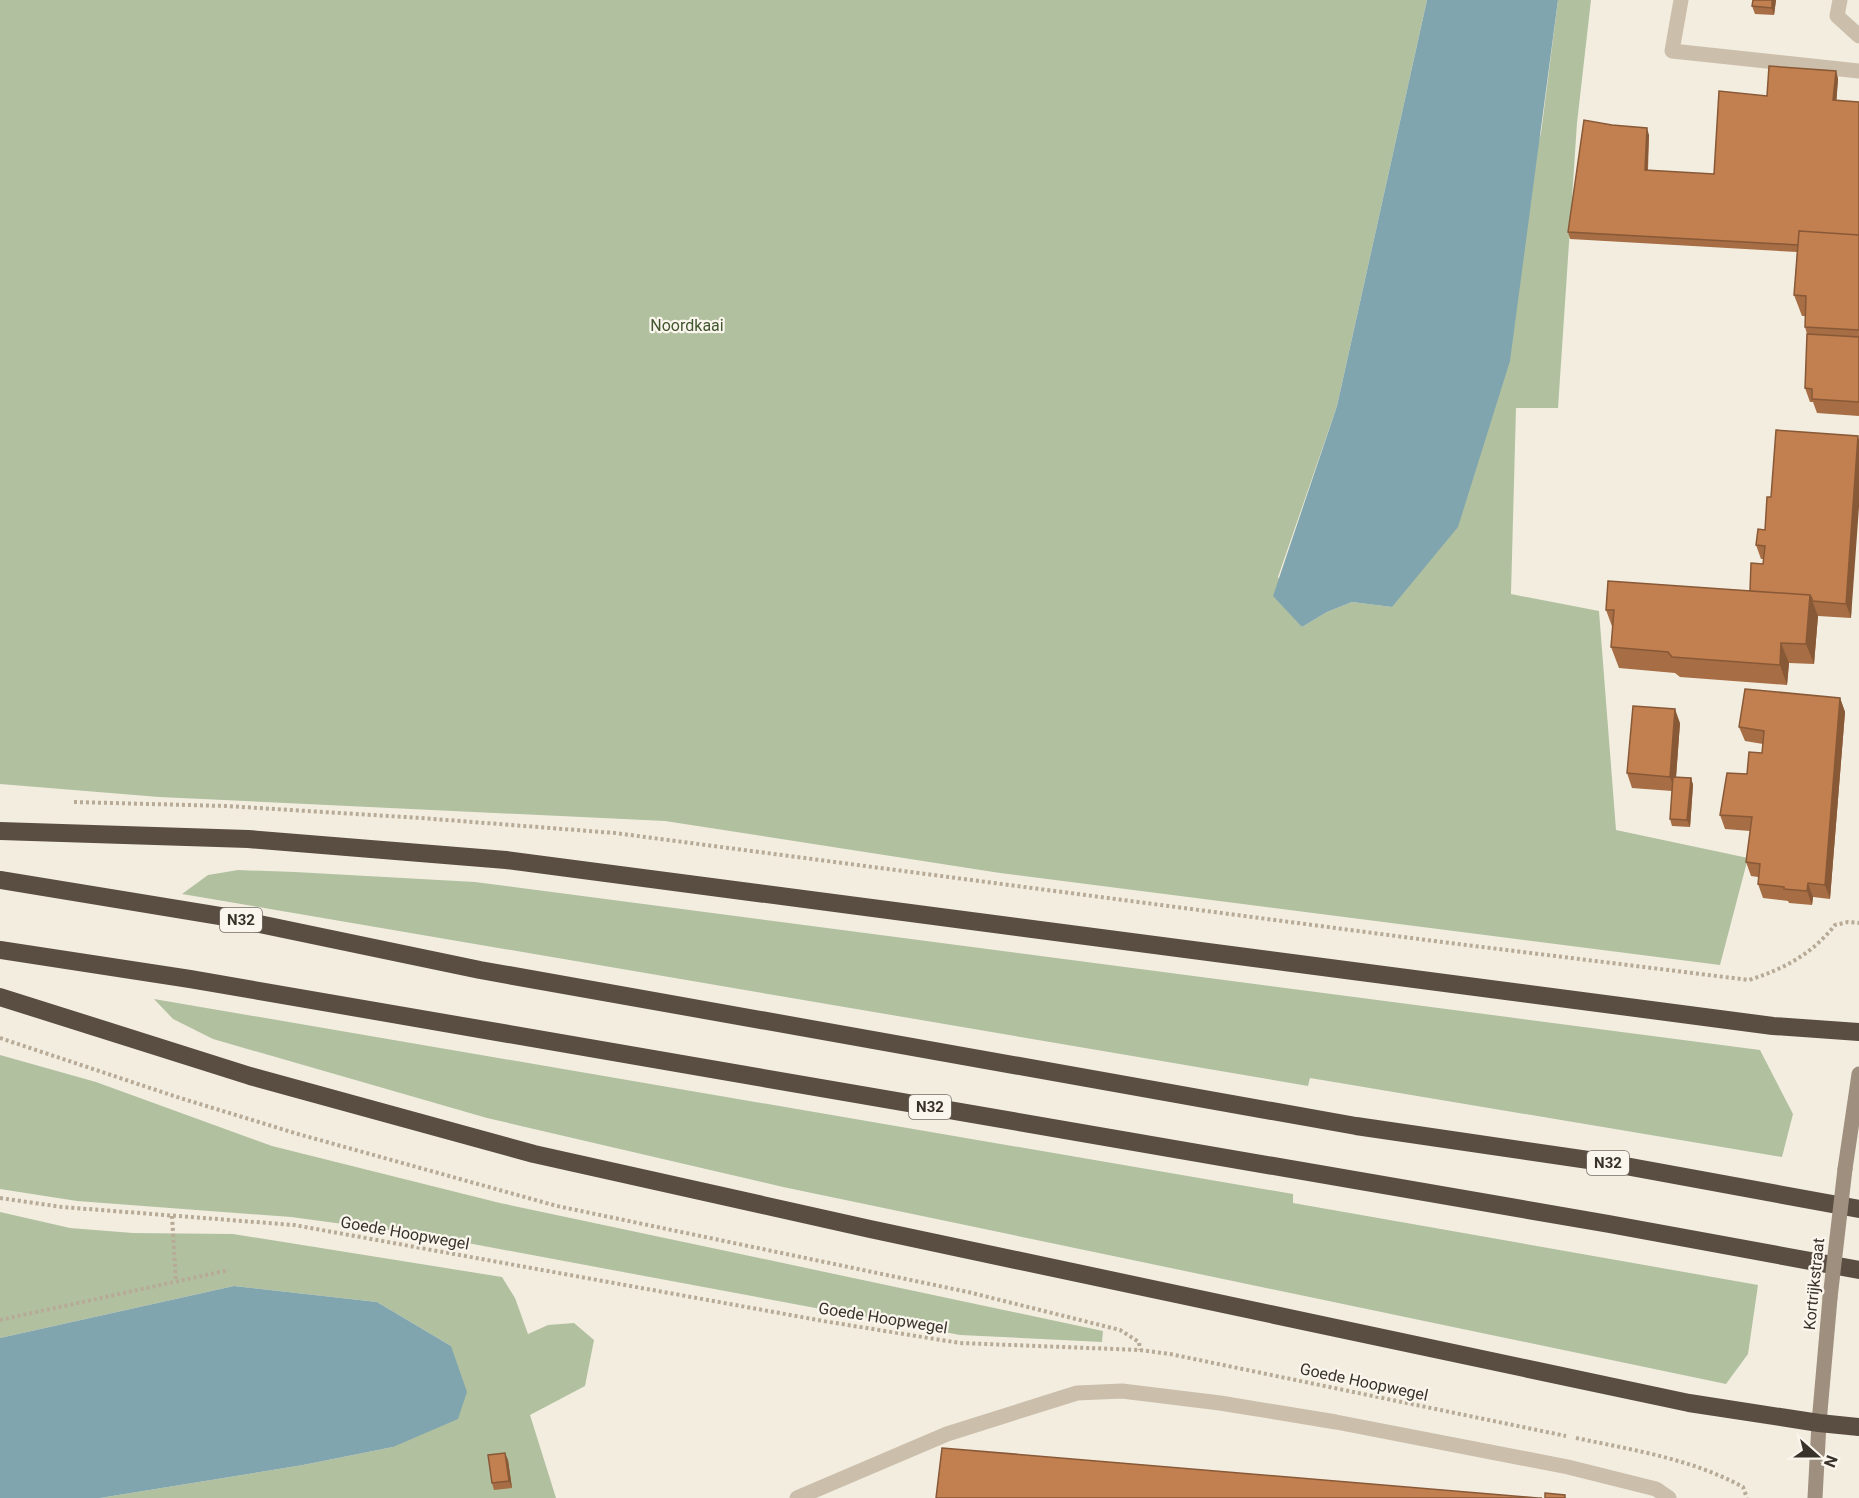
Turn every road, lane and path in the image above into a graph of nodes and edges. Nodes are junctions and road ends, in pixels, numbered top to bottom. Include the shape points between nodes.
1 (1681, 0) edge
2 (1840, 0) edge
3 (1859, 36) edge
4 (1859, 71) edge
5 (71, 802) dead end
6 (0, 831) edge
7 (0, 880) edge
8 (1859, 923) edge
9 (0, 950) edge
10 (0, 997) edge
11 (1859, 1032) edge
12 (0, 1038) edge
13 (1859, 1074) edge
14 (0, 1198) edge
15 (1859, 1209) edge
16 (172, 1216) junction
17 (229, 1270) dead end
18 (1859, 1270) edge
19 (176, 1282) junction
20 (0, 1320) edge
21 (1140, 1350) junction
22 (1819, 1423) junction
23 (1859, 1427) edge
24 (797, 1498) edge
25 (1669, 1498) edge
26 (1747, 1498) edge
27 (1815, 1498) edge

1 - 4 lane via 1672,51
2 - 3 lane via 1837,16
5 - 8 path via 238,807 615,833 1749,980 1773,972 1804,954 1822,942 1835,925
6 - 11 highway via 248,839 506,860 1773,1026
7 - 15 highway, N32 via 226,917 480,970 1356,1126 1609,1163
9 - 18 highway, N32 via 190,979
10 - 22 highway via 250,1076 534,1154 1677,1400
12 - 21 path via 298,1134 557,1206 979,1295 1120,1330 1139,1342
13 - 22 main road, Kortrijkstraat, bridge via 1830,1298
14 - 16 path, Goede Hoopwegel
16 - 19 path
16 - 21 path, Goede Hoopwegel via 294,1225 960,1342
17 - 19 path
19 - 20 path
21 - 26 path, Goede Hoopwegel via 1215,1362 1698,1466 1743,1487
22 - 23 highway
22 - 27 main road, Kortrijkstraat
24 - 25 lane via 947,1434 1077,1393 1122,1391 1336,1422 1568,1467 1656,1489

